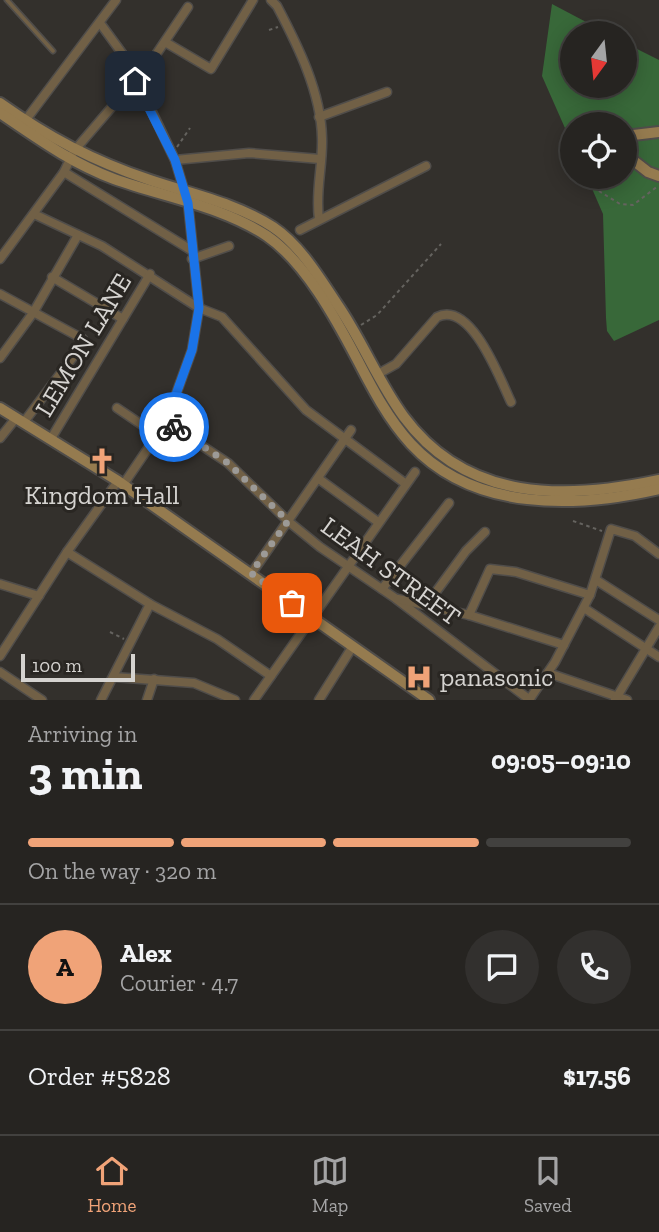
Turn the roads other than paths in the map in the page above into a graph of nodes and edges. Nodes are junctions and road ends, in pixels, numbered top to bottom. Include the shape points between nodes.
1 (7, 0) edge
2 (116, 0) edge
3 (253, 0) edge
4 (274, 3) edge
5 (188, 7) dead end
6 (100, 23) junction
7 (165, 42) junction
8 (53, 51) dead end
9 (135, 81) junction
10 (387, 92) dead end
11 (0, 103) edge
12 (319, 117) junction
13 (2, 118) edge
14 (25, 121) junction
15 (659, 132) edge
16 (637, 135) edge
17 (72, 156) junction
18 (173, 157) junction
19 (320, 159) junction
20 (637, 163) edge
21 (426, 166) dead end
22 (64, 172) junction
23 (659, 176) edge
24 (184, 190) junction
25 (188, 203) junction
26 (34, 214) junction
27 (319, 219) junction
28 (300, 230) dead end
29 (78, 235) junction
30 (229, 246) dead end
31 (191, 250) junction
32 (0, 259) edge
33 (192, 259) junction
34 (150, 274) junction
35 (52, 277) junction
36 (0, 294) edge
37 (199, 308) junction
38 (33, 313) junction
39 (123, 319) junction
40 (0, 358) edge
41 (378, 374) junction
42 (511, 402) dead end
43 (0, 408) edge
44 (117, 408) dead end
45 (20, 420) junction
46 (166, 422) junction
47 (351, 430) dead end
48 (157, 435) junction
49 (52, 437) junction
50 (0, 438) edge
51 (347, 440) junction
52 (415, 472) dead end
53 (319, 479) junction
54 (659, 480) edge
55 (121, 483) junction
56 (406, 484) junction
57 (659, 489) edge
58 (449, 503) dead end
59 (288, 521) junction
60 (378, 522) junction
61 (485, 532) dead end
62 (67, 552) junction
63 (659, 554) edge
64 (347, 566) junction
65 (251, 573) junction
66 (596, 580) junction
67 (0, 584) edge
68 (383, 589) junction
69 (590, 595) junction
70 (39, 596) junction
71 (395, 598) junction
72 (150, 604) junction
73 (427, 604) junction
74 (583, 608) junction
75 (469, 615) junction
76 (312, 617) junction
77 (659, 620) edge
78 (659, 627) edge
79 (564, 645) junction
80 (352, 646) junction
81 (646, 648) junction
82 (0, 656) edge
83 (659, 657) edge
84 (0, 672) edge
85 (548, 673) junction
86 (271, 676) junction
87 (114, 677) junction
88 (154, 679) junction
89 (258, 698) edge
90 (616, 698) edge
91 (42, 700) edge
92 (101, 700) edge
93 (147, 700) edge
94 (234, 700) edge
95 (319, 700) edge
96 (429, 700) edge
97 (529, 700) edge
98 (627, 700) edge

1 - 8 lane
2 - 6 street
3 - 7 street via 211,69
4 - 12 street via 308,75
5 - 7 street
6 - 9 street via 127,60
6 - 14 street
7 - 9 street
9 - 17 street
9 - 18 street
10 - 12 street
11 - 14 street
12 - 19 street
13 - 17 street
14 - 17 street
15 - 16 street
17 - 22 street
17 - 24 street
17 - 25 street via 112,178
18 - 19 street via 249,153
18 - 24 street
19 - 27 street
20 - 23 street
21 - 27 street
22 - 26 street
22 - 31 street
24 - 25 street
24 - 41 street via 240,210 281,233 354,329
25 - 31 street
25 - 57 street via 252,228 290,257 334,315 390,417 411,444 448,473 521,499 577,502
26 - 29 street
26 - 32 street
27 - 28 street
29 - 34 street
29 - 35 street
30 - 33 street
31 - 33 street
33 - 37 street
34 - 37 street
34 - 39 street, LEMON LANE
35 - 38 street
35 - 39 street
36 - 38 street
37 - 46 street via 188,363
37 - 51 street via 222,317 289,393
38 - 40 street
38 - 45 street via 83,339
39 - 49 street, LEMON LANE
41 - 42 street via 397,364 442,314 465,321
41 - 54 street via 404,418 439,456 489,482 542,491 612,488
43 - 45 street
44 - 48 street
45 - 49 street
45 - 50 street
46 - 48 street
46 - 59 street, LEAH STREET via 228,463
47 - 51 street
48 - 55 street
49 - 55 street
51 - 53 street
51 - 56 street
52 - 56 street
53 - 59 street
53 - 60 street
55 - 62 street
55 - 65 street
56 - 60 street
58 - 68 street
59 - 64 street, LEAH STREET
59 - 65 street
60 - 64 street
61 - 73 street
62 - 70 street
62 - 72 street
63 - 66 street via 635,537 610,532
64 - 68 street, LEAH STREET
64 - 76 street
65 - 76 street
66 - 69 street
66 - 77 street
67 - 70 street
68 - 71 street, LEAH STREET
69 - 74 street
69 - 75 street via 516,572 490,569
70 - 82 street
71 - 73 street
71 - 97 street, LEAH STREET
72 - 86 street via 217,639
72 - 87 street
73 - 75 street
74 - 79 street
74 - 81 street
75 - 79 street
76 - 80 street
76 - 86 street
78 - 81 street
79 - 85 street
80 - 95 street
80 - 96 street
81 - 83 street
81 - 90 street
84 - 91 street
85 - 90 street
85 - 97 street
86 - 89 street
87 - 88 street
87 - 92 street
88 - 93 street
88 - 94 street via 214,688
90 - 98 street

